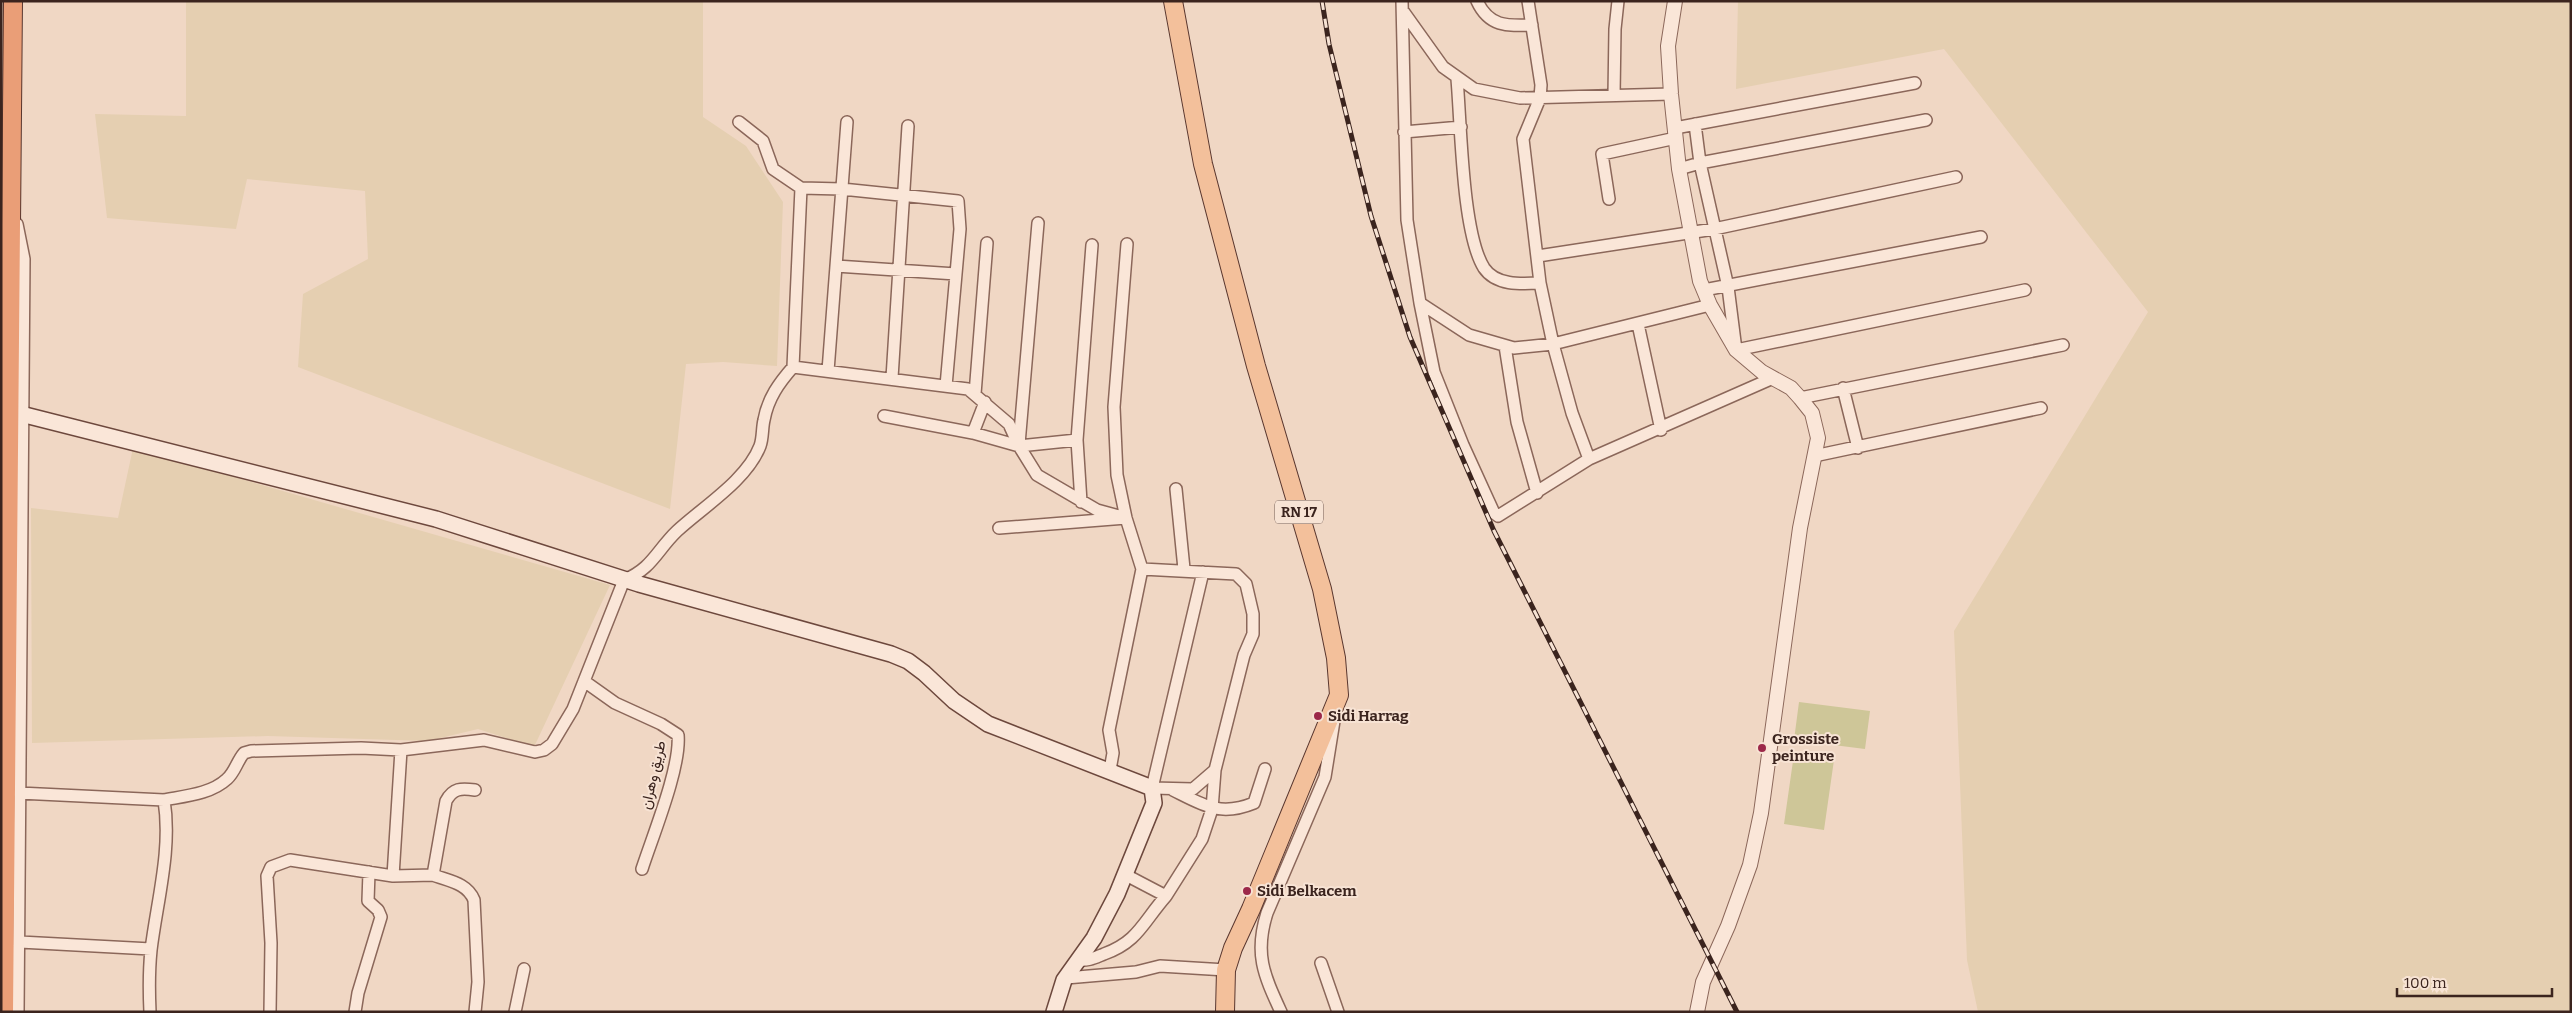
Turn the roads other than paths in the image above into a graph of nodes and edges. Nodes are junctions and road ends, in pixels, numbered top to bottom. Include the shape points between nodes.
1 (12, 1) edge
2 (1173, 1) edge
3 (1477, 1) edge
4 (1528, 1) edge
5 (1618, 1) edge
6 (1676, 1) edge
7 (1402, 6) edge
8 (1532, 25) junction
9 (1457, 79) junction
10 (1914, 83) dead end
11 (1671, 94) junction
12 (1614, 95) junction
13 (1540, 98) junction
14 (1926, 120) dead end
15 (739, 122) dead end
16 (847, 122) dead end
17 (1695, 124) junction
18 (908, 126) dead end
19 (1461, 128) junction
20 (1404, 132) junction
21 (1675, 133) junction
22 (1700, 163) junction
23 (1679, 169) junction
24 (1956, 177) dead end
25 (801, 188) junction
26 (842, 189) junction
27 (11, 190) junction
28 (904, 194) junction
29 (1609, 199) dead end
30 (1038, 223) dead end
31 (1714, 229) junction
32 (1690, 232) junction
33 (1981, 237) dead end
34 (987, 243) dead end
35 (1127, 244) dead end
36 (1092, 245) dead end
37 (1538, 256) junction
38 (836, 266) junction
39 (899, 271) junction
40 (956, 274) junction
41 (1540, 283) junction
42 (1728, 287) junction
43 (1704, 290) junction
44 (2025, 290) dead end
45 (1420, 302) junction
46 (1710, 305) junction
47 (1638, 324) junction
48 (1553, 344) junction
49 (2063, 345) dead end
50 (1505, 346) junction
51 (1736, 350) junction
52 (793, 367) junction
53 (828, 371) junction
54 (892, 378) junction
55 (1773, 378) junction
56 (946, 386) junction
57 (1843, 388) junction
58 (975, 394) junction
59 (1800, 398) junction
60 (985, 402) junction
61 (2041, 408) dead end
62 (21, 414) junction
63 (884, 416) dead end
64 (1661, 430) junction
65 (973, 433) junction
66 (1078, 440) junction
67 (1019, 446) junction
68 (1858, 448) junction
69 (1814, 456) junction
70 (1589, 459) junction
71 (1176, 488) dead end
72 (1537, 493) junction
73 (1081, 502) junction
74 (1126, 518) junction
75 (999, 528) dead end
76 (1142, 569) junction
77 (1184, 569) junction
78 (1203, 572) junction
79 (624, 580) junction
80 (584, 682) junction
81 (1339, 695) junction
82 (401, 750) junction
83 (1264, 768) dead end
84 (1110, 770) junction
85 (1215, 770) junction
86 (1152, 788) junction
87 (1169, 788) junction
88 (475, 790) dead end
89 (19, 793) junction
90 (164, 800) junction
91 (1212, 809) junction
92 (642, 869) dead end
93 (369, 872) junction
94 (1124, 874) junction
95 (433, 875) junction
96 (393, 876) junction
97 (1166, 896) junction
98 (20, 942) junction
99 (151, 949) junction
100 (1078, 960) junction
101 (1321, 963) dead end
102 (524, 969) dead end
103 (1226, 970) junction
104 (1066, 978) junction
105 (4, 1012) edge
106 (18, 1012) edge
107 (150, 1012) edge
108 (270, 1012) edge
109 (355, 1012) edge
110 (475, 1012) edge
111 (514, 1012) edge
112 (1054, 1012) edge
113 (1225, 1012) edge
114 (1281, 1012) edge
115 (1338, 1012) edge
116 (1697, 1012) edge

1 - 27 highway
2 - 81 main road, RN 17 via 1203,164 1256,366 1322,589 1336,658
3 - 8 street via 1492,22 1511,26
4 - 8 street
5 - 12 street via 1614,29
6 - 11 street via 1668,46
7 - 9 street via 1443,67
7 - 20 street
8 - 13 street via 1541,84
9 - 13 street via 1474,89 1520,98
9 - 19 street
10 - 17 street
11 - 12 street
11 - 21 street
12 - 13 street
13 - 37 street via 1523,139
14 - 22 street
15 - 25 street via 763,141 773,169
16 - 26 street
17 - 21 street
17 - 22 street
18 - 28 street
19 - 20 street
19 - 41 street via 1472,236 1485,269 1502,282
20 - 45 street via 1407,220
21 - 23 street
21 - 29 street via 1602,154
22 - 23 street
22 - 31 street
23 - 32 street
24 - 31 street
25 - 26 street
25 - 52 street
26 - 28 street
26 - 38 street
27 - 62 street via 24,259
27 - 105 highway
28 - 39 street
28 - 40 street via 958,200 960,229
30 - 67 street
31 - 32 street
31 - 42 street
32 - 37 street
32 - 43 street
33 - 42 street
34 - 58 street
35 - 74 street via 1114,407 1118,475
36 - 66 street
37 - 41 street
38 - 39 street
38 - 53 street
39 - 40 street
39 - 54 street
40 - 56 street
41 - 48 street
42 - 43 street
42 - 51 street
43 - 46 street
44 - 51 street
45 - 50 street via 1469,335
45 - 72 street via 1434,372 1494,513 1502,515
46 - 47 street
46 - 51 street
47 - 48 street
47 - 64 street
48 - 50 street
48 - 70 street via 1578,435
49 - 57 street
50 - 72 street via 1517,422
51 - 55 street
52 - 53 street
52 - 79 street via 774,390 764,419 760,446 746,468 676,533 657,557 637,575
53 - 54 street
54 - 56 street
55 - 59 street via 1791,388
55 - 64 street
56 - 58 street via 968,389
57 - 59 street
57 - 68 street
58 - 60 street
59 - 69 street via 1812,413 1818,438
60 - 65 street
60 - 67 street via 1009,424
61 - 68 street
62 - 79 main road via 436,519
62 - 89 street
63 - 65 street
64 - 70 street
65 - 67 street
66 - 67 street
66 - 73 street
67 - 73 street via 1037,475
68 - 69 street
69 - 116 street via 1800,528 1761,813 1750,864 1728,926 1703,982
70 - 72 street
71 - 77 street
73 - 74 street
74 - 75 street
74 - 76 street
76 - 77 street
76 - 84 street via 1109,730 1113,753
77 - 78 street
78 - 85 street via 1236,574 1246,584 1253,614 1253,634 1244,655
78 - 86 street
79 - 80 street
79 - 84 main road via 891,654 908,661 954,701 988,724
80 - 82 street via 574,709 552,744 544,750 535,752 484,740
80 - 92 street, طريق وهران via 615,703 678,735 679,746 667,791
81 - 103 main road, RN 17
81 - 114 street via 1325,777 1260,933 1263,973
82 - 90 street via 251,751 244,753 228,779 217,786
82 - 96 street
83 - 91 street via 1254,803 1237,810
84 - 86 main road
85 - 87 street via 1193,789
85 - 91 street
86 - 87 street
86 - 94 main road via 1154,803
87 - 91 street
88 - 95 street via 460,788 446,801
89 - 90 street
89 - 98 street
90 - 99 street via 167,828
91 - 97 street via 1202,839
93 - 96 street
93 - 108 street via 290,860 270,867 267,876 271,943
93 - 109 street via 368,901 381,917
94 - 97 street
94 - 100 main road via 1094,938
95 - 96 street
95 - 110 street via 463,885 474,900 478,982
97 - 100 street via 1136,936 1121,949 1091,961
98 - 99 street
98 - 106 street
99 - 107 street
100 - 104 main road
101 - 115 street
102 - 111 street
103 - 104 street via 1160,966 1136,972
103 - 113 main road, RN 17
104 - 112 main road

